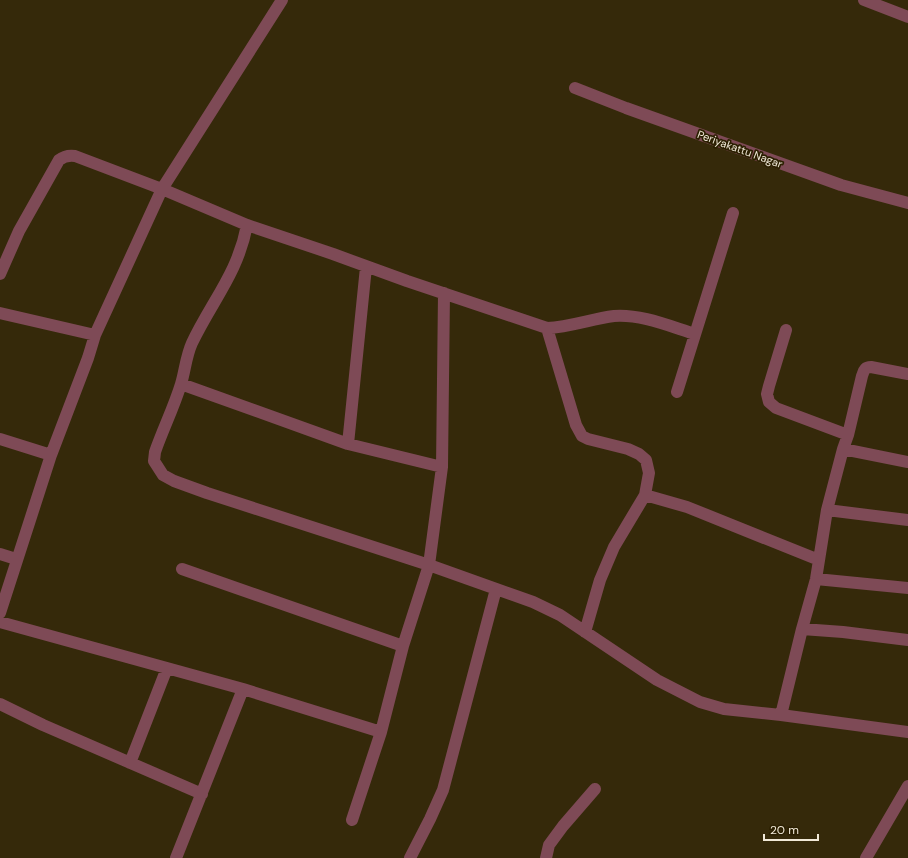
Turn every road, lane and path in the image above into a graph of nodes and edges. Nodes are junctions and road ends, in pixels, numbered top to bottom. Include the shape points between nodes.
1 (282, 0) edge
2 (864, 0) edge
3 (908, 16) edge
4 (575, 88) dead end
5 (162, 189) junction
6 (908, 203) edge
7 (733, 213) dead end
8 (246, 225) junction
9 (366, 267) junction
10 (0, 274) edge
11 (444, 293) junction
12 (0, 313) edge
13 (547, 328) junction
14 (786, 330) dead end
15 (695, 334) junction
16 (95, 335) junction
17 (908, 374) edge
18 (181, 384) junction
19 (677, 392) dead end
20 (848, 435) junction
21 (0, 439) edge
22 (348, 444) junction
23 (843, 449) junction
24 (51, 455) junction
25 (908, 462) edge
26 (442, 468) junction
27 (645, 495) junction
28 (827, 510) junction
29 (908, 520) edge
30 (0, 554) edge
31 (16, 559) junction
32 (819, 560) junction
33 (429, 565) junction
34 (182, 570) dead end
35 (816, 579) junction
36 (908, 588) edge
37 (496, 589) junction
38 (0, 613) edge
39 (0, 622) edge
40 (802, 629) junction
41 (585, 632) junction
42 (908, 640) edge
43 (403, 646) junction
44 (166, 668) junction
45 (243, 689) junction
46 (0, 704) edge
47 (781, 715) junction
48 (381, 732) junction
49 (908, 732) edge
50 (130, 763) junction
51 (908, 786) edge
52 (595, 789) dead end
53 (202, 794) junction
54 (352, 820) dead end
55 (176, 858) edge
56 (410, 858) edge
57 (546, 858) edge
58 (866, 858) edge

1 - 5 street
2 - 3 street
4 - 6 street, Periyakattu Nagar via 841,185
5 - 8 street
5 - 10 street via 75,156 62,158 19,231
5 - 16 street
7 - 15 street
8 - 9 street
8 - 18 street via 239,256 191,345
9 - 11 street
9 - 22 street
11 - 13 street
11 - 26 street
12 - 16 street
13 - 15 street via 614,316 648,320
13 - 27 street via 576,425 582,436 639,454 646,460 649,473
14 - 20 street via 767,394 769,402 776,408
15 - 19 street
16 - 24 street
17 - 20 street via 876,367 864,369
18 - 22 street
18 - 33 street via 155,452 154,461 163,475 207,493
20 - 23 street
21 - 24 street
22 - 26 street
23 - 25 street
23 - 28 street
24 - 31 street
26 - 33 street
27 - 32 street via 687,507
27 - 41 street via 614,547 600,580
28 - 29 street
28 - 32 street
30 - 31 street
31 - 38 street
32 - 35 street
33 - 37 street
33 - 43 street
34 - 43 street
35 - 36 street
35 - 40 street
37 - 41 street via 560,615
37 - 56 street via 443,790
39 - 44 street
40 - 42 street
40 - 47 street
41 - 47 street via 657,680 700,702 724,709
43 - 48 street
44 - 45 street
44 - 50 street
45 - 48 street
45 - 53 street
46 - 50 street
47 - 49 street
48 - 54 street
50 - 53 street
51 - 58 street
52 - 57 street via 549,845
53 - 55 street

